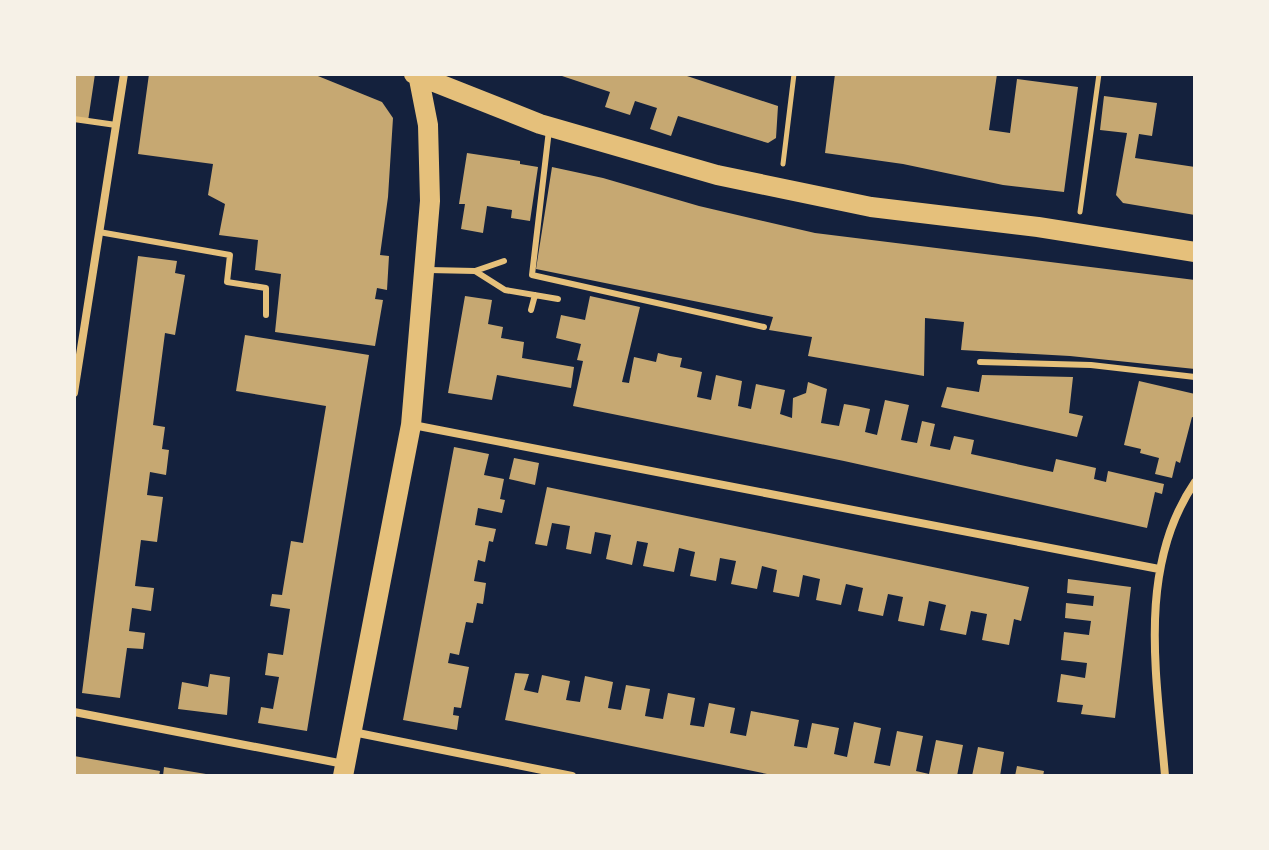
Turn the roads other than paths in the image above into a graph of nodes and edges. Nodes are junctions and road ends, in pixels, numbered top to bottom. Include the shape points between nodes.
1 (124, 74) edge
2 (417, 75) edge
3 (74, 119) edge
4 (116, 125) junction
5 (550, 127) junction
6 (99, 232) junction
7 (1195, 252) edge
8 (504, 261) dead end
9 (425, 270) junction
10 (475, 271) junction
11 (535, 295) junction
12 (558, 299) dead end
13 (531, 310) dead end
14 (266, 315) dead end
15 (764, 327) dead end
16 (980, 362) dead end
17 (1195, 377) edge
18 (74, 393) edge
19 (411, 425) junction
20 (1195, 482) edge
21 (1159, 569) junction
22 (74, 712) edge
23 (352, 731) junction
24 (344, 770) edge
25 (572, 776) edge
26 (1165, 776) edge

1 - 4 street
2 - 5 main road
2 - 9 main road via 428,125
3 - 4 lane
4 - 6 street
5 - 7 main road via 717,175 871,207
5 - 15 lane via 532,275
6 - 14 lane via 230,255 227,282 266,288
6 - 18 street
8 - 10 lane
9 - 10 lane
9 - 19 main road
10 - 11 lane via 505,290
11 - 12 lane
11 - 13 lane
16 - 17 lane via 1091,365
19 - 21 street
19 - 23 main road
20 - 21 street via 1181,502
21 - 26 street via 1154,639
22 - 24 street
23 - 24 main road
23 - 25 street

